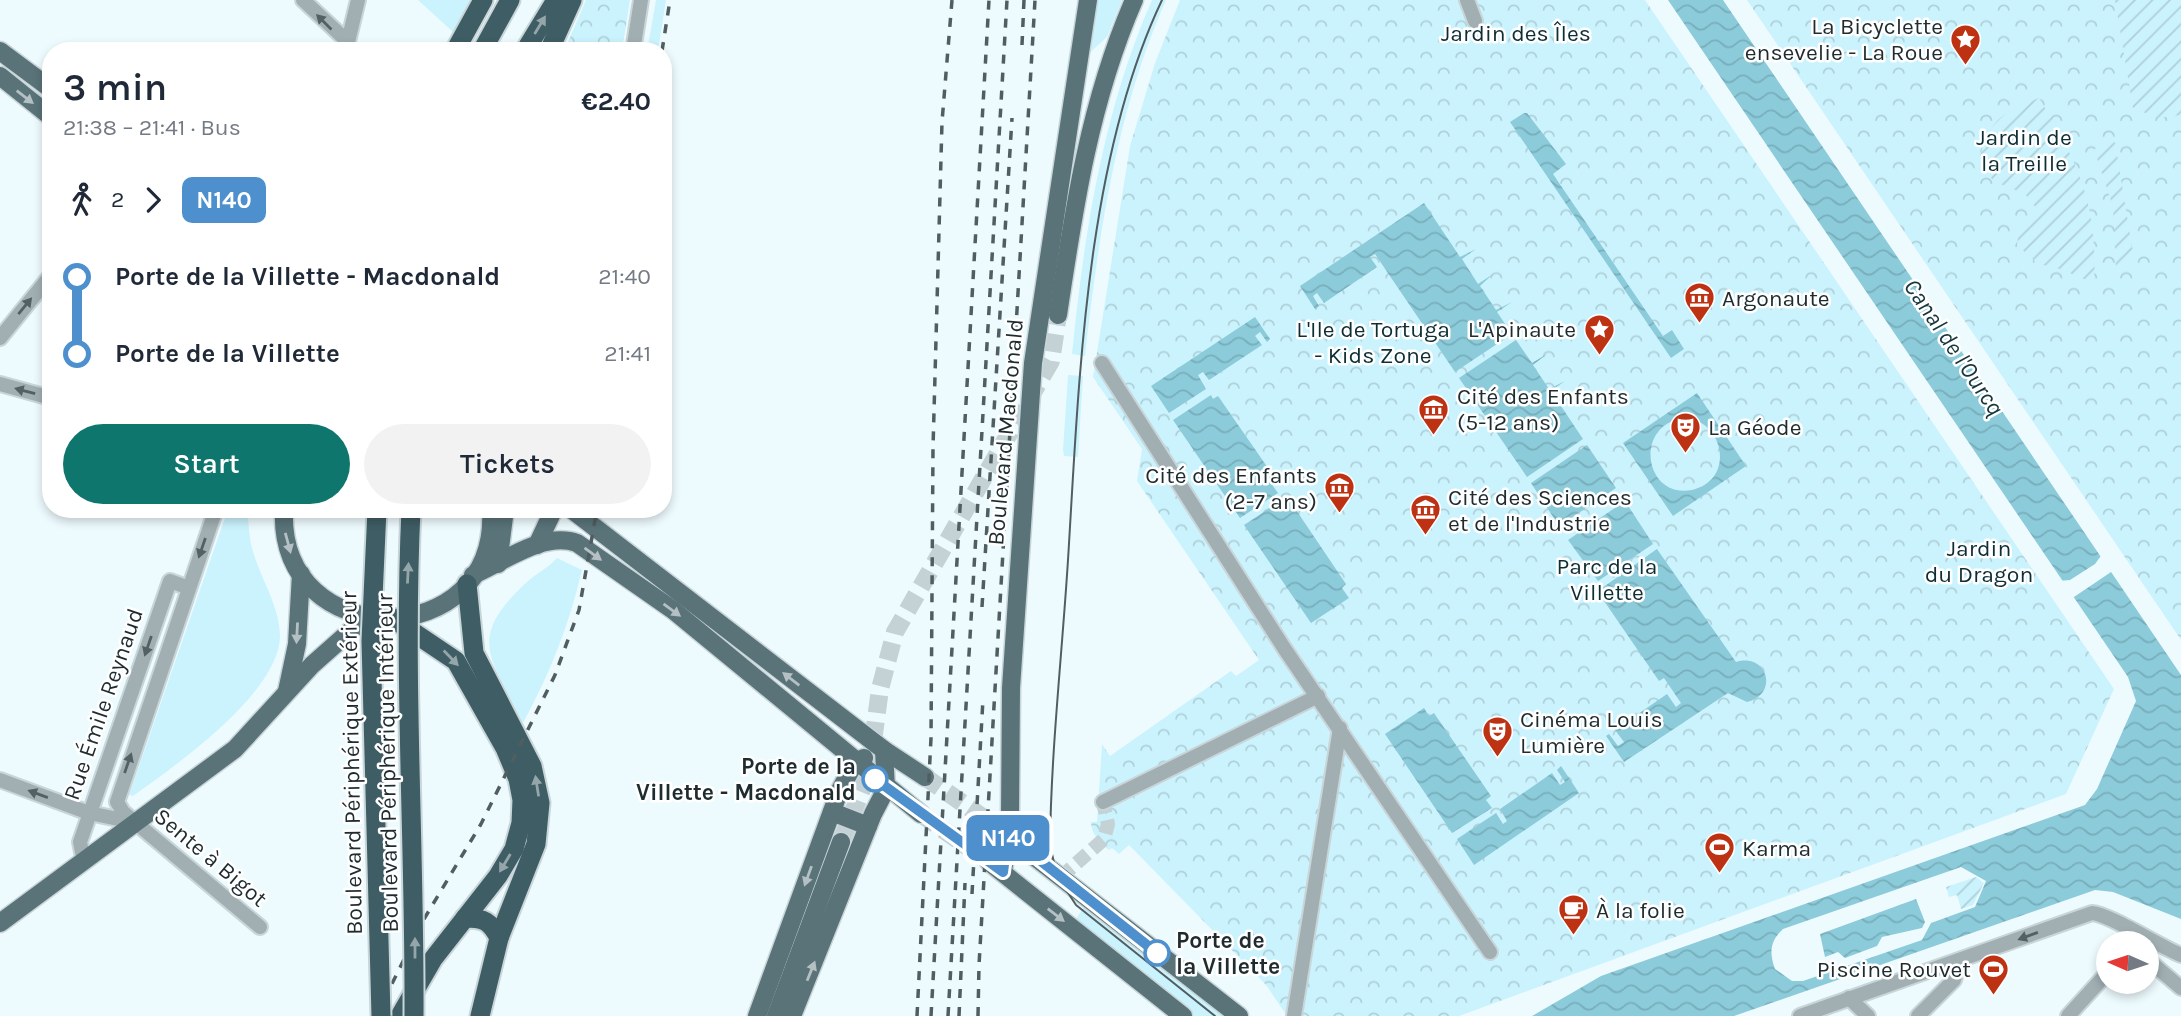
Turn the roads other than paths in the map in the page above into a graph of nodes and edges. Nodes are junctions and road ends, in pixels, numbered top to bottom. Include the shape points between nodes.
1 (303, 0) edge
2 (358, 0) edge
3 (482, 0) edge
4 (510, 0) edge
5 (556, 0) edge
6 (572, 0) edge
7 (641, 0) edge
8 (1088, 0) edge
9 (1134, 0) edge
10 (1467, 0) edge
11 (1475, 21) dead end
12 (342, 42) edge
13 (347, 42) edge
14 (459, 42) edge
15 (487, 42) edge
16 (530, 42) edge
17 (553, 42) edge
18 (634, 42) edge
19 (0, 51) edge
20 (0, 76) edge
21 (42, 82) edge
22 (42, 110) edge
23 (42, 286) edge
24 (1058, 315) tunnel mouth
25 (0, 338) edge
26 (1102, 363) dead end
27 (0, 384) edge
28 (42, 396) edge
29 (213, 518) edge
30 (285, 518) edge
31 (377, 518) edge
32 (411, 518) edge
33 (490, 518) edge
34 (504, 518) edge
35 (550, 518) edge
36 (583, 518) edge
37 (537, 545) junction
38 (498, 564) junction
39 (301, 574) junction
40 (470, 580) junction
41 (189, 588) junction
42 (365, 618) junction
43 (395, 620) junction
44 (287, 691) junction
45 (1318, 696) junction
46 (824, 705) junction
47 (811, 722) junction
48 (1336, 727) junction
49 (884, 750) junction
50 (855, 762) junction
51 (925, 777) tunnel mouth
52 (0, 780) edge
53 (886, 789) junction
54 (1103, 802) dead end
55 (832, 812) junction
56 (89, 813) junction
57 (921, 814) tunnel mouth
58 (134, 822) junction
59 (991, 823) tunnel mouth
60 (868, 826) junction
61 (1008, 835) junction
62 (841, 842) tunnel mouth
63 (84, 862) junction
64 (465, 918) junction
65 (0, 923) edge
66 (260, 927) dead end
67 (2125, 931) edge
68 (499, 938) junction
69 (2160, 948) edge
70 (1490, 952) dead end
71 (2181, 955) edge
72 (1959, 961) junction
73 (2160, 970) edge
74 (2096, 985) edge
75 (2181, 988) edge
76 (1849, 998) junction
77 (381, 1016) edge
78 (400, 1016) edge
79 (414, 1016) edge
80 (480, 1016) edge
81 (757, 1016) edge
82 (776, 1016) edge
83 (792, 1016) edge
84 (1183, 1016) edge
85 (1239, 1016) edge
86 (1294, 1016) edge
87 (1800, 1016) edge
88 (1868, 1016) edge
89 (1918, 1016) edge
90 (2068, 1016) edge

12 -> 1 street
2 - 13 street
3 - 14 highway
4 - 15 highway
16 -> 5 highway
6 - 17 highway
7 - 18 street
8 - 61 main road, Boulevard Macdonald via 1041,363 1011,688
9 - 24 main road, Boulevard Macdonald via 1084,153
10 - 11 street
19 - 21 main road
20 -> 22 main road
25 -> 23 street
26 - 45 street via 1298,675
28 -> 27 street
29 -> 41 street, Rue Émile Reynaud
30 -> 39 main road via 288,547
31 - 77 highway, Boulevard Périphérique Extérieur, bridge via 371,641
79 -> 32 highway, Boulevard Périphérique Intérieur, bridge via 406,647
33 - 40 main road via 487,545
34 - 38 main road
35 - 37 main road
46 -> 36 main road
37 - 38 main road
37 -> 47 main road via 557,538 577,543 673,610
38 - 40 main road
39 - 42 main road via 335,606
39 -> 44 main road via 297,644
40 - 43 main road via 442,605
68 -> 40 highway via 532,857 540,803 532,766 474,653
41 -> 56 street, Rue Émile Reynaud via 170,581
58 -> 41 street, Rue Émile Reynaud via 120,810 117,797
42 - 43 main road
42 - 44 main road
43 -> 64 highway via 456,662 505,748 521,789 521,823 514,849
44 - 58 main road via 235,749
45 - 48 street
45 - 54 street
46 - 47 main road
46 - 49 main road
47 - 50 main road
48 - 70 street
48 - 86 street
49 - 50 main road
49 - 51 main road
49 - 53 main road
50 - 53 main road
50 - 55 main road
56 -> 52 street
53 - 57 main road
53 - 60 main road
55 - 60 main road
55 -> 81 main road
56 - 58 street
56 - 63 street, Rue Émile Reynaud via 79,842
58 - 63 main road
58 - 66 street, Sente à Bigot
59 - 61 main road
83 -> 60 main road
61 -> 84 main road, Boulevard Macdonald via 996,867
61 - 85 main road
62 - 82 main road
63 - 65 main road
64 - 68 highway via 484,919
64 - 78 highway via 433,959
67 -> 72 street via 2105,915 2092,913
68 - 80 highway
69 - 71 street
72 - 76 street
72 - 89 street via 1954,980
73 - 75 street
74 - 90 street
76 - 87 street
76 - 88 street

